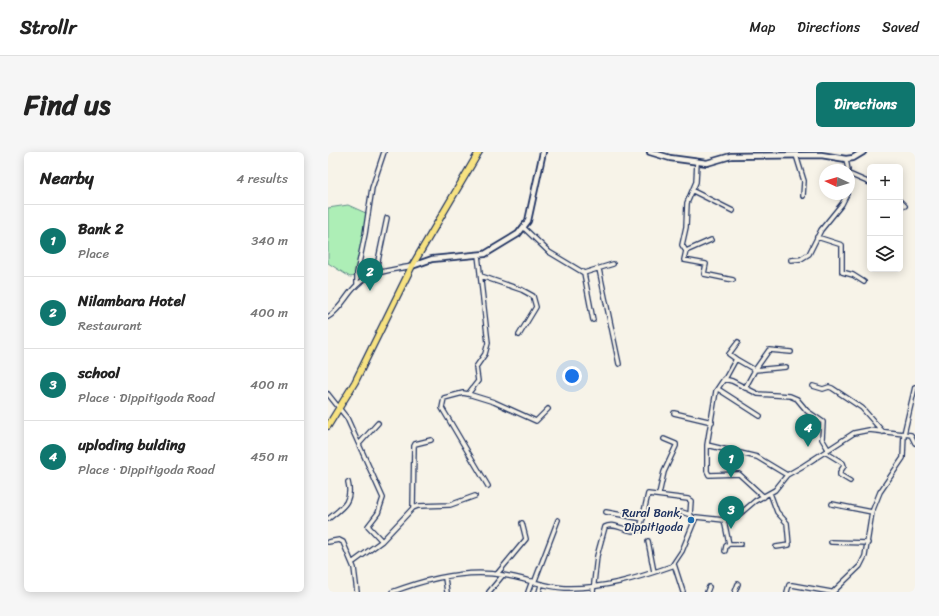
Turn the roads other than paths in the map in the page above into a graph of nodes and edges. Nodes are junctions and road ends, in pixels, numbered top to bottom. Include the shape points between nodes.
1 (384, 152) edge
2 (479, 152) edge
3 (543, 152) edge
4 (650, 152) edge
5 (863, 152) edge
6 (796, 155) junction
7 (846, 159) junction
8 (697, 162) junction
9 (847, 164) edge
10 (855, 177) edge
11 (867, 182) edge
12 (693, 191) junction
13 (803, 196) dead end
14 (844, 200) edge
15 (733, 211) dead end
16 (387, 218) dead end
17 (524, 228) junction
18 (817, 238) junction
19 (711, 240) dead end
20 (686, 251) junction
21 (478, 255) junction
22 (791, 260) dead end
23 (613, 264) dead end
24 (412, 266) junction
25 (598, 269) junction
26 (584, 273) junction
27 (375, 275) junction
28 (481, 276) junction
29 (733, 280) dead end
30 (864, 282) dead end
31 (357, 284) junction
32 (328, 316) edge
33 (593, 320) dead end
34 (519, 335) dead end
35 (738, 342) dead end
36 (791, 352) dead end
37 (736, 360) junction
38 (619, 364) dead end
39 (786, 367) dead end
40 (755, 370) junction
41 (725, 379) junction
42 (813, 386) dead end
43 (915, 387) edge
44 (745, 388) junction
45 (718, 389) junction
46 (328, 394) edge
47 (468, 394) junction
48 (340, 409) junction
49 (548, 409) dead end
50 (674, 414) dead end
51 (760, 416) dead end
52 (712, 422) junction
53 (378, 423) dead end
54 (328, 426) edge
55 (884, 432) junction
56 (904, 434) junction
57 (664, 439) dead end
58 (431, 440) dead end
59 (915, 443) edge
60 (359, 444) junction
61 (707, 445) junction
62 (827, 451) junction
63 (787, 475) junction
64 (850, 480) dead end
65 (348, 482) dead end
66 (488, 486) dead end
67 (770, 493) junction
68 (659, 494) junction
69 (474, 496) dead end
70 (764, 497) junction
71 (832, 504) dead end
72 (413, 508) junction
73 (606, 512) dead end
74 (682, 512) dead end
75 (872, 512) junction
76 (690, 515) junction
77 (696, 517) junction
78 (328, 519) edge
79 (643, 519) junction
80 (558, 520) dead end
81 (724, 520) junction
82 (522, 523) dead end
83 (382, 540) junction
84 (648, 541) dead end
85 (328, 542) edge
86 (831, 542) dead end
87 (868, 543) junction
88 (730, 544) junction
89 (741, 544) dead end
90 (776, 547) dead end
91 (725, 551) dead end
92 (352, 563) junction
93 (674, 564) junction
94 (654, 572) junction
95 (497, 574) junction
96 (503, 575) junction
97 (445, 578) junction
98 (533, 582) junction
99 (738, 584) dead end
100 (542, 585) junction
101 (592, 587) junction
102 (709, 587) dead end
103 (560, 590) edge
104 (357, 592) edge
105 (392, 592) edge
106 (447, 592) edge
107 (489, 592) edge
108 (528, 592) edge
109 (539, 592) edge
110 (593, 592) edge
111 (683, 592) edge
112 (707, 592) edge
113 (735, 592) edge
114 (787, 592) edge
115 (832, 592) edge

1 - 31 street via 372,188
2 - 24 main road
3 - 17 street via 532,207
4 - 8 street
5 - 7 street
6 - 7 street
6 - 8 street via 731,156 707,163
6 - 13 street via 804,181
7 - 9 street
8 - 12 street
10 - 11 street
12 - 15 street
12 - 20 street via 687,203 682,245
14 - 18 street
16 - 27 street
17 - 21 street via 496,249
17 - 26 street via 549,252
18 - 22 street via 809,254 801,259
18 - 30 street via 842,245 842,272
19 - 20 street
20 - 29 street via 685,262 706,264 704,274
21 - 24 street via 432,259
21 - 28 street
23 - 25 street
24 - 27 street
24 - 48 main road
25 - 26 street
25 - 38 street
26 - 33 street
27 - 31 street
28 - 34 street via 533,296 536,307
28 - 47 street via 487,346 476,367 478,381
31 - 32 street via 341,305
35 - 37 street via 729,354
36 - 40 street via 769,350
37 - 40 street
37 - 41 street
39 - 40 street
40 - 44 street
41 - 44 street
41 - 45 street
42 - 55 street via 832,388 857,404
43 - 56 street
44 - 62 street via 758,394 790,396 797,399 807,411 823,422 822,439
45 - 51 street
45 - 52 street
46 - 48 street
47 - 49 street via 494,402 536,421
47 - 66 street via 444,398 442,408
48 - 54 main road
48 - 60 street
50 - 52 street
52 - 61 street
53 - 60 street
55 - 56 street
55 - 62 street via 869,430 854,433
56 - 59 street via 911,435
56 - 75 street via 903,458 888,478
57 - 68 street via 676,446 664,472
58 - 72 street via 414,446
60 - 83 street via 383,498 378,513 368,526
61 - 63 street via 756,457
61 - 70 street via 709,475 739,474
62 - 63 street
62 - 64 street via 843,463 840,475
63 - 67 street via 778,488
65 - 78 street via 350,492 345,505
67 - 70 street
67 - 90 street via 777,512 787,523 789,545
68 - 76 street via 690,500
68 - 79 street via 648,494 646,497
69 - 72 street via 450,505
70 - 81 street via 741,513
71 - 75 street
72 - 83 street
73 - 79 street
74 - 76 street
75 - 87 street
76 - 77 street
77 - 81 street
77 - 93 street
79 - 101 street via 638,531 610,525 605,527
80 - 98 street
81 - 88 street
82 - 95 street via 526,539
83 - 92 street
84 - 94 street
85 - 92 street via 343,542
86 - 87 street
87 - 115 street via 860,566
88 - 89 street
88 - 91 street via 726,546
92 - 104 street
93 - 94 street
93 - 111 street
94 - 101 street via 612,585
95 - 96 street
95 - 97 street
96 - 98 street
96 - 107 street
97 - 105 street
97 - 106 street
98 - 100 street
98 - 108 street
99 - 113 street
100 - 103 street
100 - 109 street
101 - 103 street
101 - 110 street
102 - 112 street
114 - 115 street via 789,585 792,585

